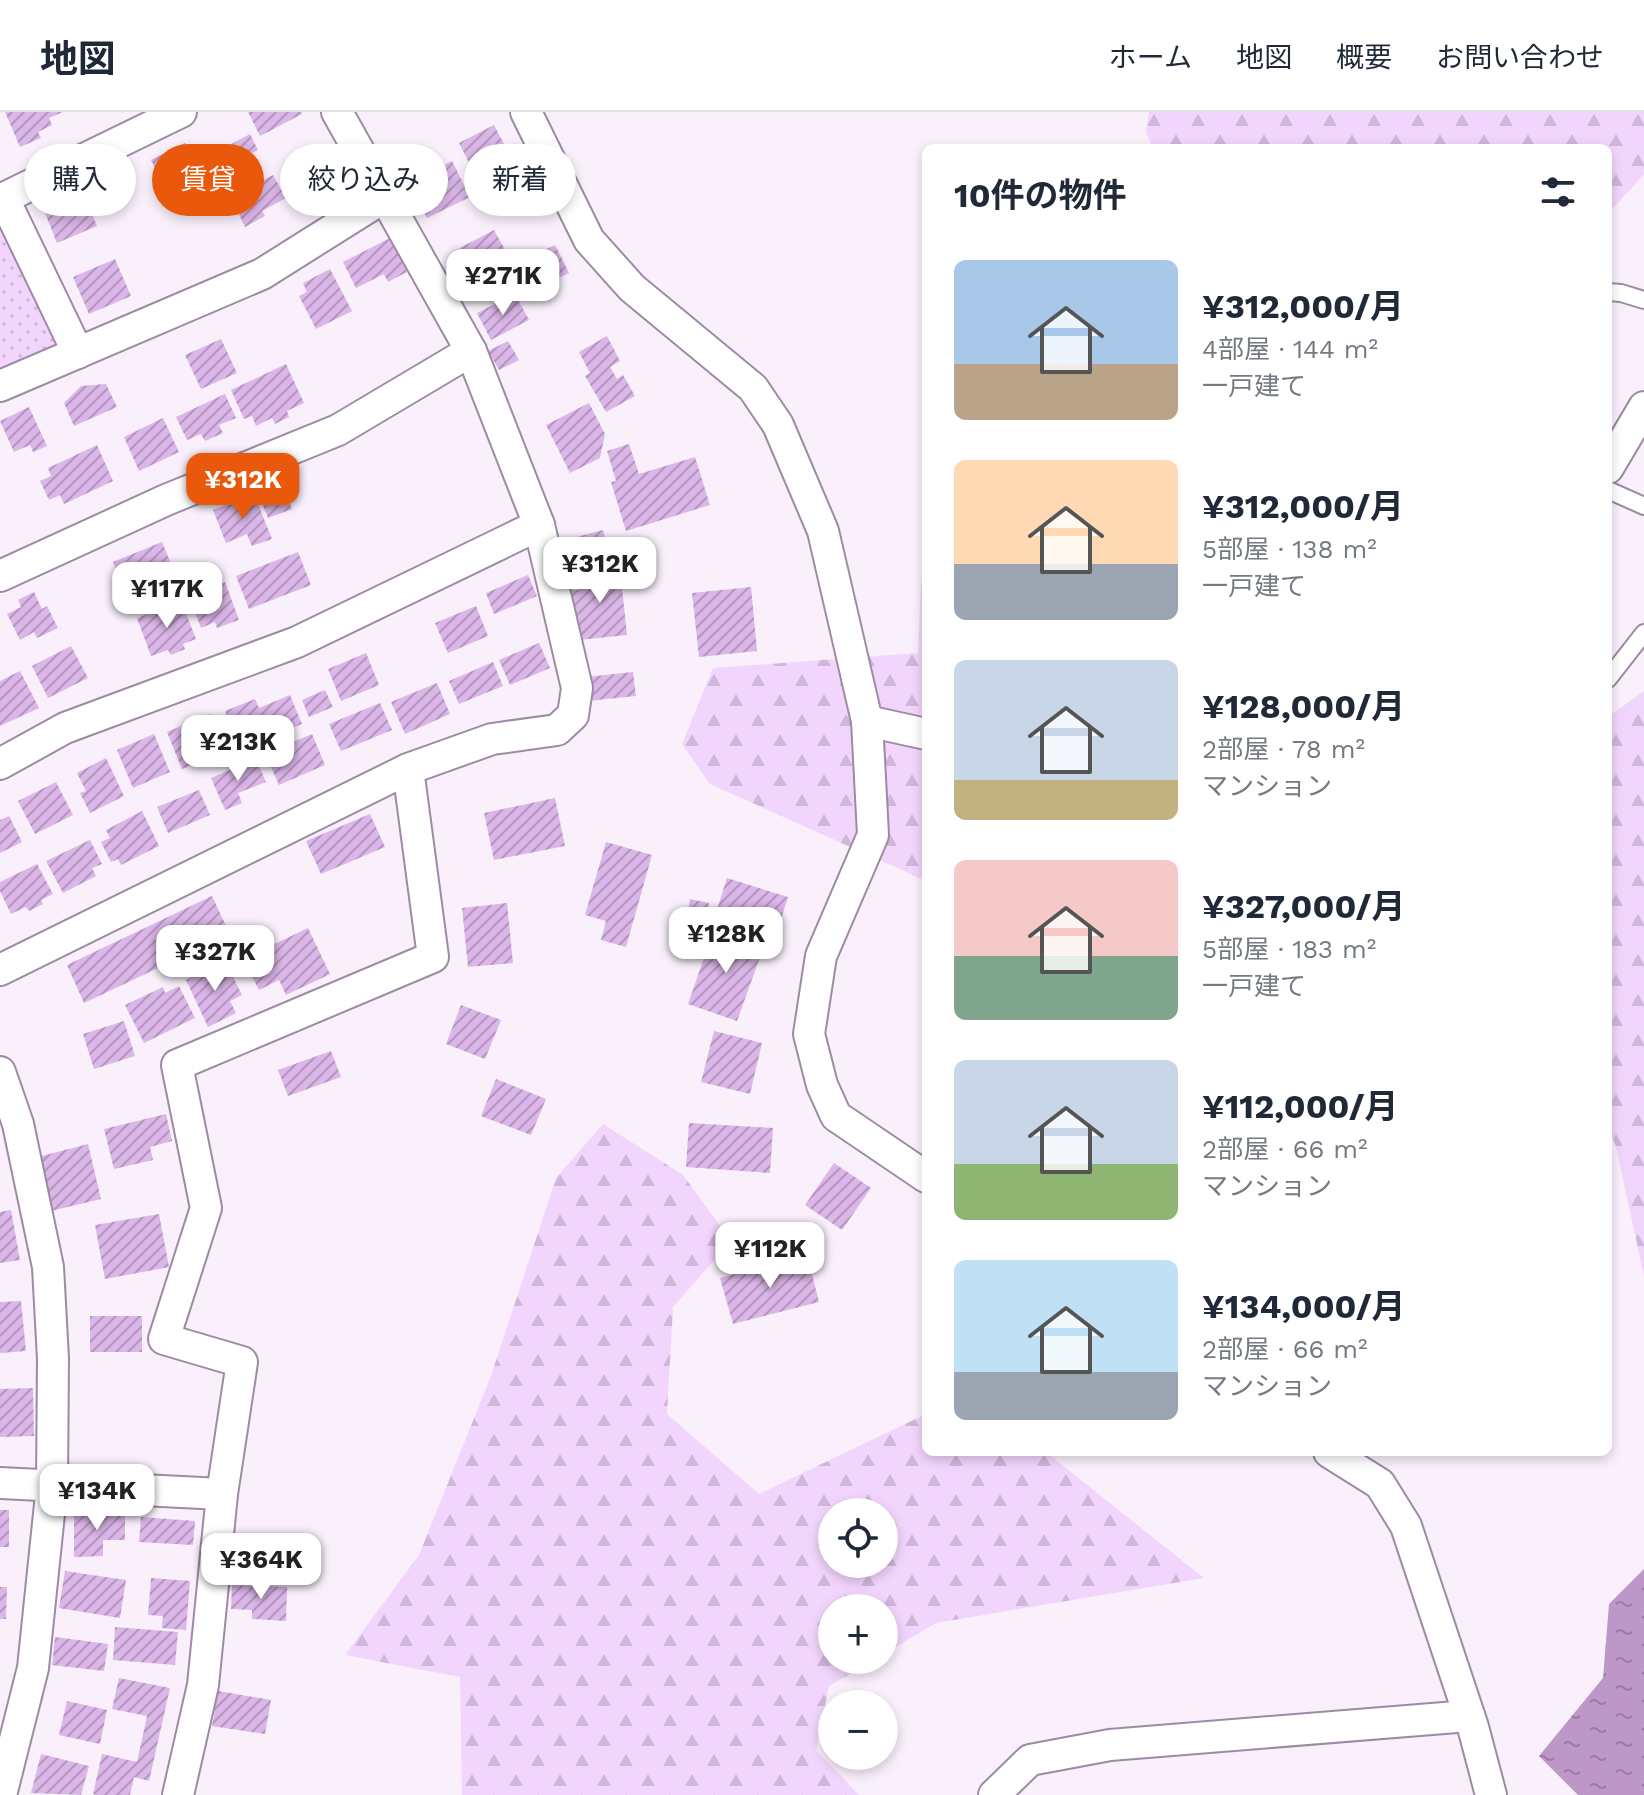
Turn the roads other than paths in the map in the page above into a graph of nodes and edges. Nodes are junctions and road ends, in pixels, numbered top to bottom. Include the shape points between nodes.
1 (181, 112) edge
2 (337, 112) edge
3 (526, 112) edge
4 (356, 144) edge
5 (2, 200) edge
6 (354, 216) edge
7 (397, 216) edge
8 (1612, 292) edge
9 (1644, 300) edge
10 (471, 351) junction
11 (78, 353) junction
12 (0, 386) edge
13 (1644, 407) edge
14 (1612, 461) edge
15 (1612, 492) edge
16 (1644, 506) edge
17 (539, 525) junction
18 (0, 576) edge
19 (1644, 633) edge
20 (1612, 674) edge
21 (867, 721) junction
22 (922, 733) edge
23 (0, 764) edge
24 (408, 769) junction
25 (0, 970) edge
26 (0, 1072) edge
27 (922, 1174) edge
28 (1335, 1456) edge
29 (0, 1483) edge
30 (52, 1485) junction
31 (222, 1494) junction
32 (1469, 1716) junction
33 (1, 1795) edge
34 (178, 1795) edge
35 (994, 1795) edge
36 (1491, 1795) edge

1 - 5 street
2 - 4 street
3 - 21 street via 589,240 632,288 753,388 778,425 823,531
5 - 11 street
6 - 11 street via 262,274
7 - 10 street
8 - 9 lane
10 - 17 street
10 - 18 street via 338,430
11 - 12 street
13 - 14 street
15 - 16 lane
17 - 23 street via 297,642 65,728
17 - 24 street via 577,688 573,715 557,730 492,739
19 - 20 lane
21 - 22 street
21 - 27 street via 873,835 821,956 809,1034 836,1116
24 - 25 street
24 - 31 street via 433,957 177,1065 206,1208 164,1339 242,1362
26 - 30 street via 18,1124 48,1267
28 - 32 street via 1380,1484 1406,1526
29 - 30 street
30 - 31 street
30 - 33 street via 33,1668
31 - 34 street via 203,1685
32 - 35 street via 1110,1745 1030,1760
32 - 36 street

